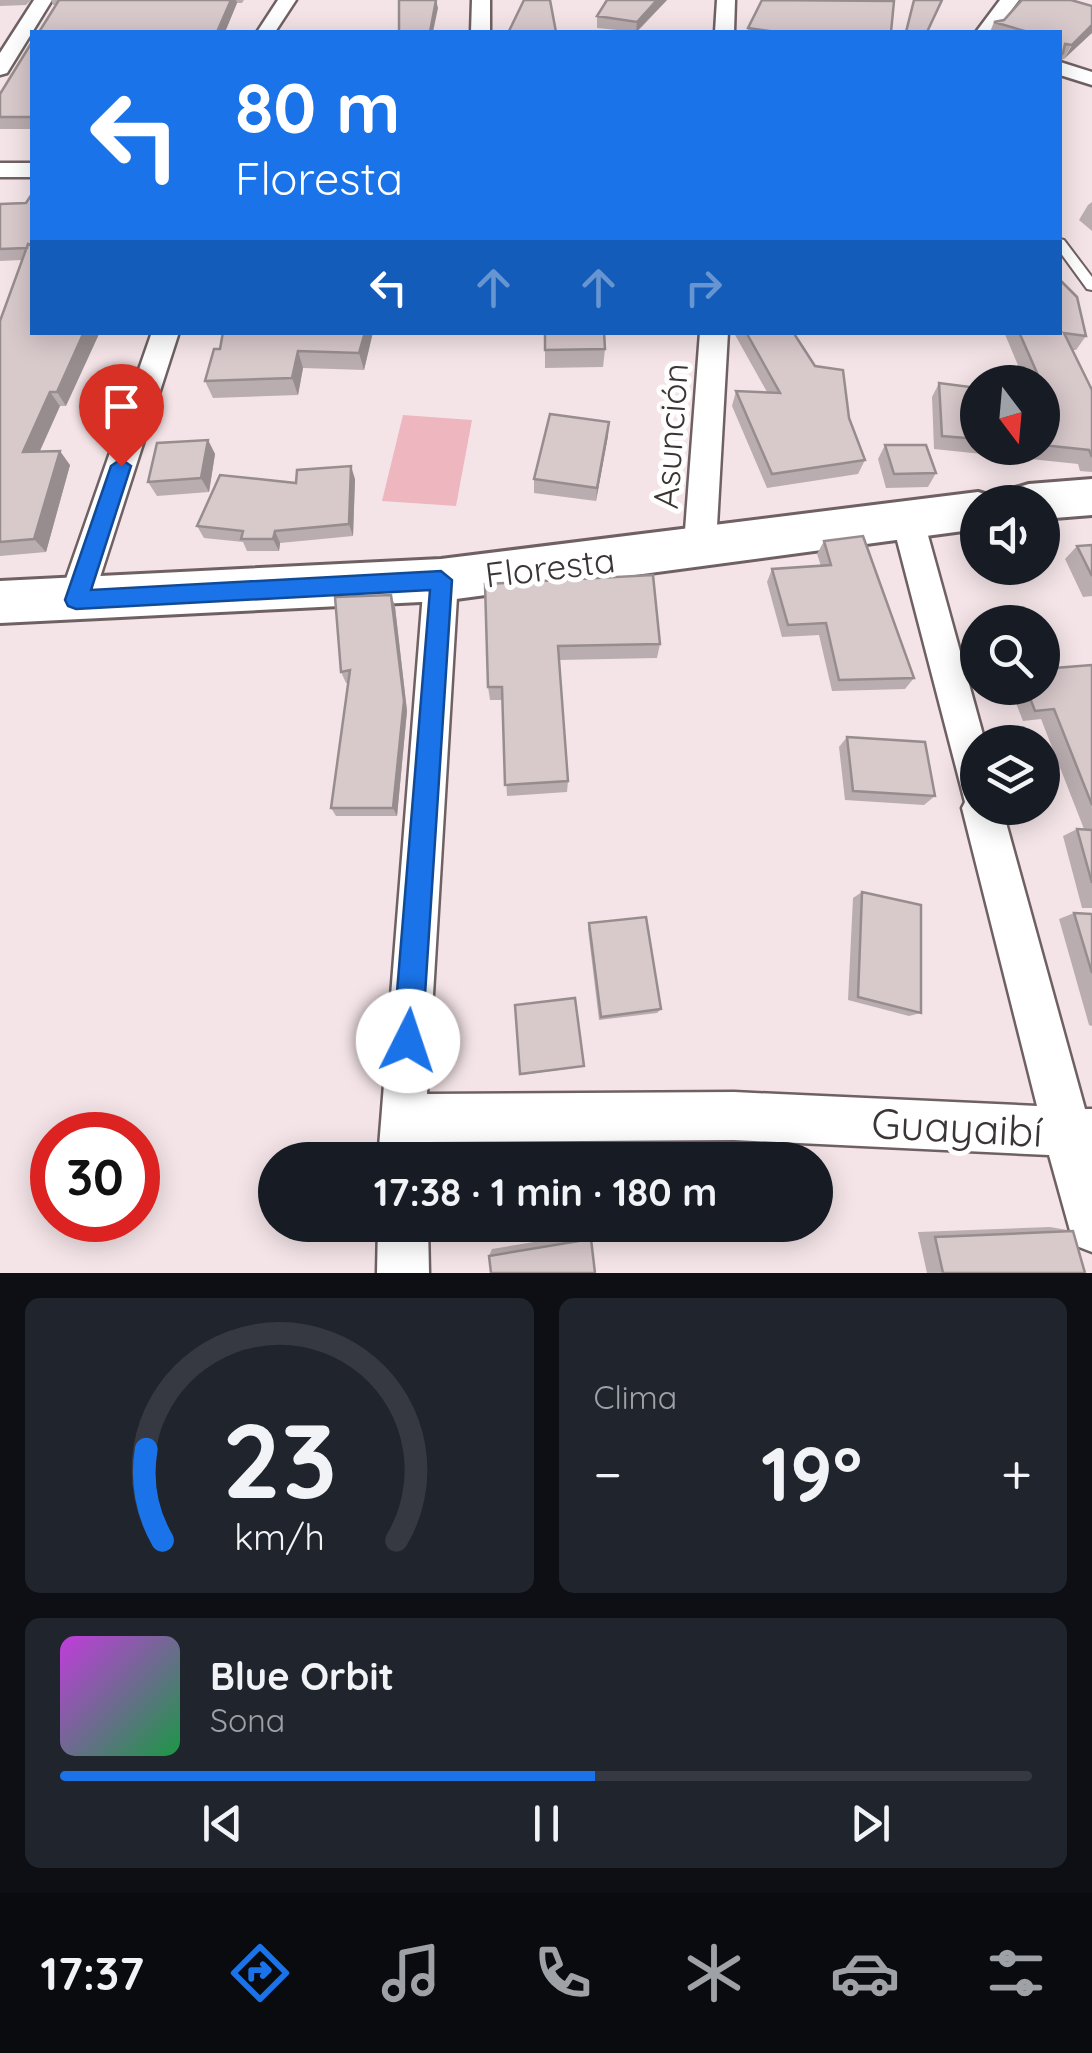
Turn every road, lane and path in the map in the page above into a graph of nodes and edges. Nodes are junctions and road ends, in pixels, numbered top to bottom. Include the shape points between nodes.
1 (43, 0) edge
2 (287, 0) edge
3 (481, 0) edge
4 (726, 0) edge
5 (1010, 0) edge
6 (267, 30) edge
7 (481, 30) edge
8 (725, 30) edge
9 (988, 30) edge
10 (1062, 69) edge
11 (0, 70) edge
12 (1062, 78) edge
13 (1092, 79) edge
14 (1092, 88) edge
15 (0, 170) edge
16 (30, 170) edge
17 (1062, 246) edge
18 (1092, 286) edge
19 (165, 335) edge
20 (714, 335) edge
21 (1092, 497) edge
22 (1060, 500) edge
23 (960, 513) edge
24 (908, 521) junction
25 (700, 544) junction
26 (441, 580) junction
27 (76, 600) junction
28 (0, 602) edge
29 (961, 725) edge
30 (987, 825) edge
31 (1079, 1133) edge
32 (402, 1139) edge
33 (1092, 1227) edge
34 (402, 1242) edge
35 (403, 1273) edge

1 - 11 street
2 - 6 street
3 - 7 street
4 - 8 street
5 - 9 street
10 - 13 street
12 - 14 street
15 - 16 street
17 - 18 lane
19 - 27 street
20 - 25 street, Asunción
21 - 22 street
23 - 24 street, Floresta
24 - 25 street, Floresta
24 - 29 street
25 - 26 street, Floresta
26 - 27 street, Floresta
26 - 32 street
27 - 28 street, Floresta
30 - 31 street
31 - 32 street, Guayaibí via 734,1116
31 - 33 street
34 - 35 street

